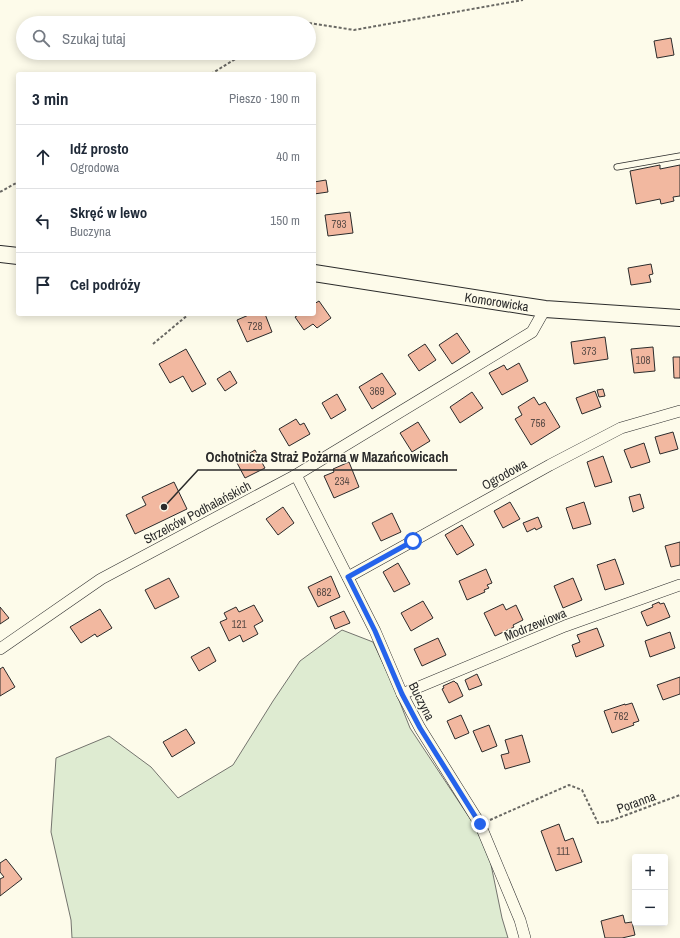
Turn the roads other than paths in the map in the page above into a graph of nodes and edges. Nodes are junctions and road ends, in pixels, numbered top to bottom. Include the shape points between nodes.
1 (680, 156) edge
2 (617, 167) dead end
3 (0, 254) edge
4 (16, 256) edge
5 (316, 273) edge
6 (545, 309) junction
7 (680, 318) edge
8 (680, 411) edge
9 (296, 475) junction
10 (348, 577) junction
11 (680, 585) edge
12 (0, 649) edge
13 (402, 694) junction
14 (525, 938) edge

1 - 2 lane
3 - 4 street
5 - 6 street, Komorowicka
6 - 7 street, Komorowicka
6 - 9 street, Strzelców Podhalańskich via 532,332
8 - 10 street, Ogrodowa via 621,428
9 - 10 street, Buczyna
9 - 12 street, Strzelców Podhalańskich via 101,579
10 - 13 street, Buczyna
11 - 13 street, Modrzewiowa via 565,626
13 - 14 street, Buczyna via 420,728 480,824

